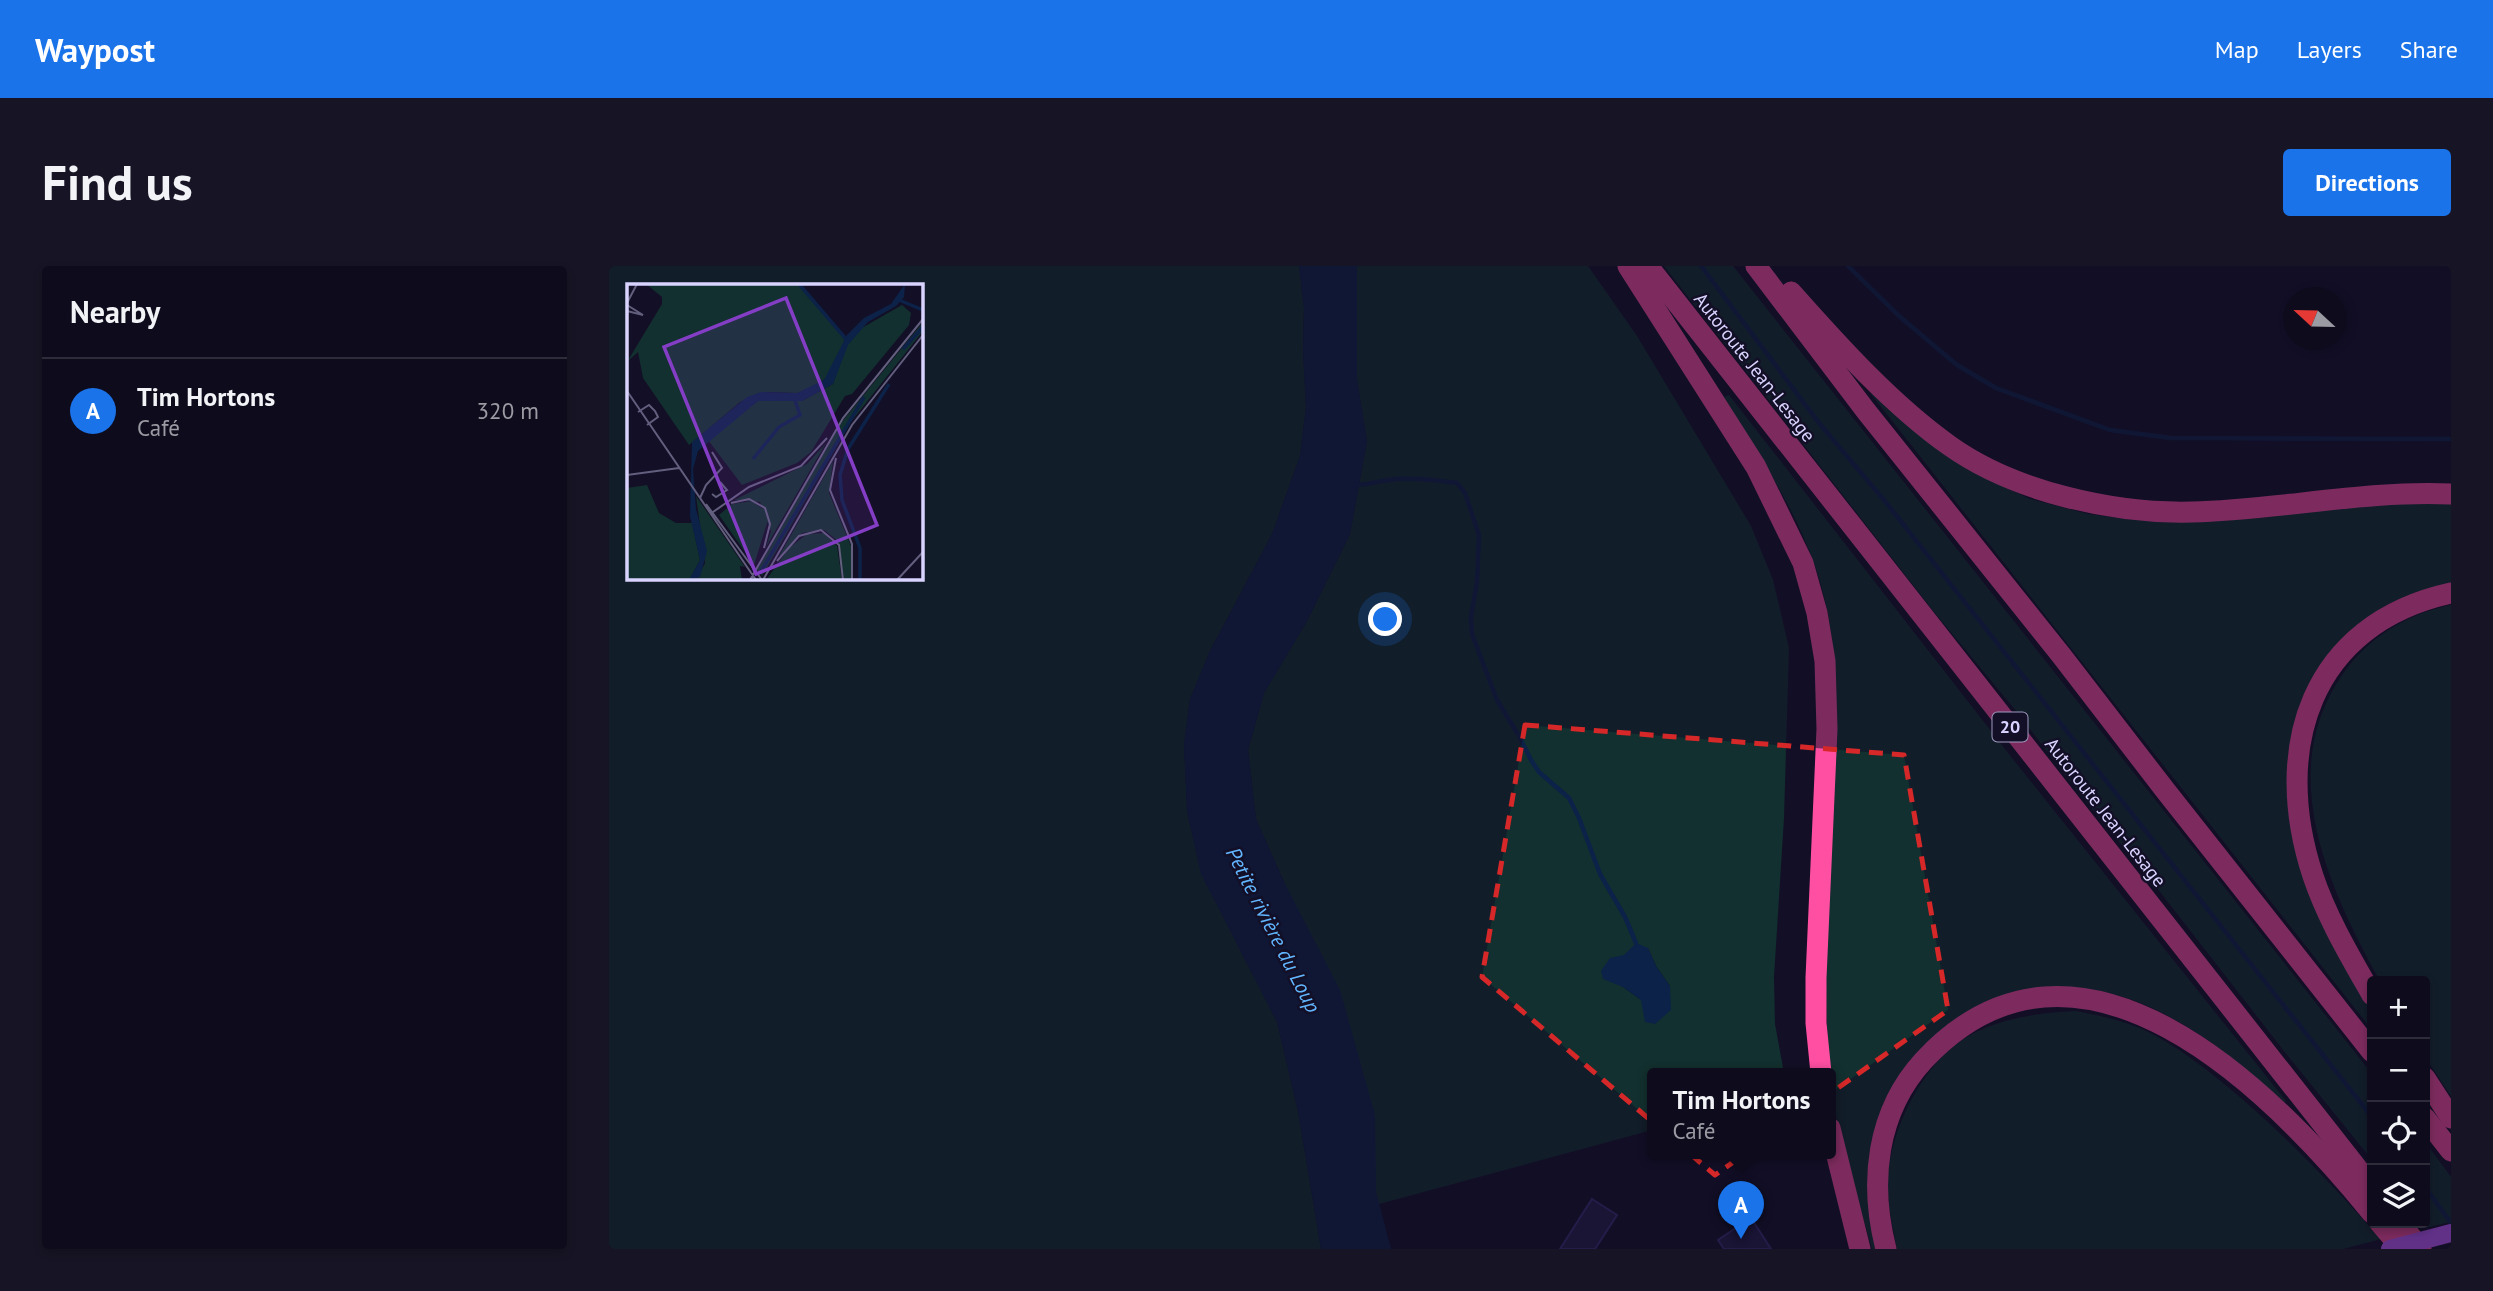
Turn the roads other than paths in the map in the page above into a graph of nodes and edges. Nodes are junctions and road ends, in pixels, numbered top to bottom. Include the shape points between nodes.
1 (1628, 266) edge
2 (1648, 266) edge
3 (1756, 266) edge
4 (1769, 266) edge
5 (2451, 494) edge
6 (2451, 593) edge
7 (2367, 986) edge
8 (2367, 1046) edge
9 (1820, 1068) edge
10 (2430, 1086) edge
11 (2451, 1118) edge
12 (2430, 1125) edge
13 (1836, 1152) edge
14 (2451, 1152) edge
15 (2367, 1181) edge
16 (2367, 1208) edge
17 (2384, 1228) edge
18 (2404, 1228) edge
19 (2451, 1233) edge
20 (1860, 1249) edge
21 (1886, 1249) edge
22 (2390, 1249) edge
23 (2402, 1249) edge
24 (2421, 1249) edge

1 - 9 highway via 1756,467 1803,563 1817,613 1825,661 1827,729 1816,978
2 - 15 highway, Autoroute Jean-Lesage / 20
3 - 8 highway
4 - 5 highway via 1920,424 1985,466 2071,499 2136,510 2192,512
6 - 7 highway via 2383,620 2342,655 2314,695 2297,757 2299,808 2313,877
10 - 11 highway
12 - 14 highway
13 - 20 highway
16 - 21 highway via 2279,1112 2190,1040 2114,1004 2050,996 2013,1002 1973,1020 1937,1046 1906,1085 1886,1124 1877,1169 1878,1214
17 - 23 highway
18 - 24 highway
19 - 22 main road, bridge

